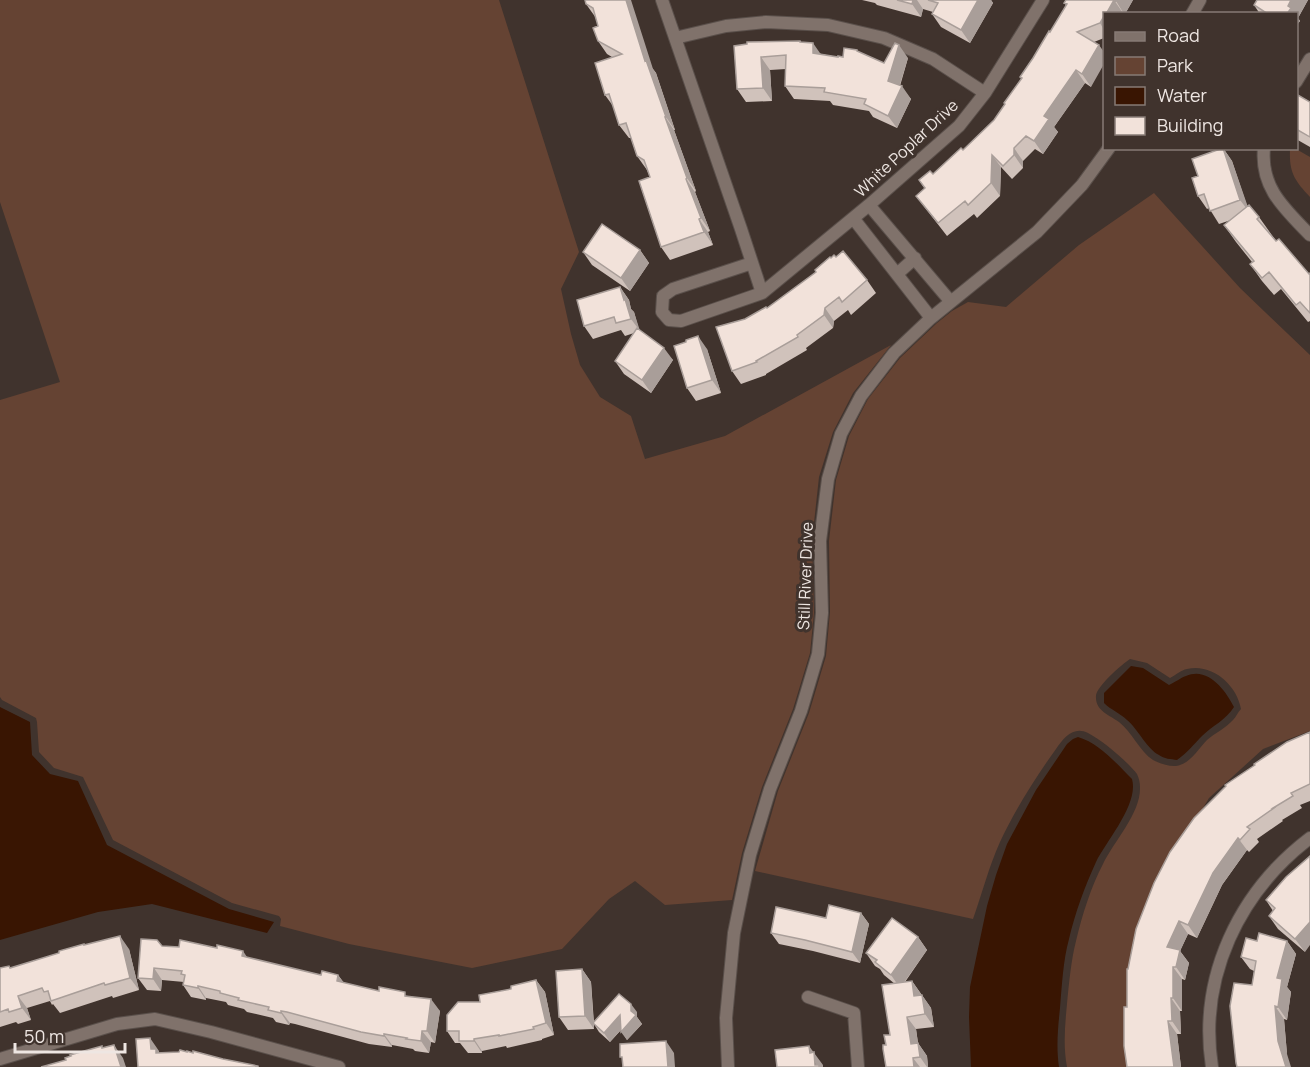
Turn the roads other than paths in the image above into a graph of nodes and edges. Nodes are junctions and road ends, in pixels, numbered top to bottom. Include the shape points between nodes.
1 (662, 0) edge
2 (1043, 0) edge
3 (675, 38) junction
4 (1310, 59) edge
5 (1301, 75) edge
6 (985, 93) junction
7 (1108, 150) edge
8 (1264, 150) edge
9 (869, 205) junction
10 (853, 218) junction
11 (1310, 235) edge
12 (915, 258) junction
13 (752, 264) junction
14 (897, 274) junction
15 (762, 293) junction
16 (951, 302) junction
17 (931, 318) junction
18 (1310, 838) edge
19 (808, 997) dead end
20 (0, 1059) edge
21 (339, 1067) edge
22 (728, 1067) edge
23 (858, 1067) edge
24 (1212, 1067) edge

1 - 3 street
2 - 6 street, White Poplar Drive
3 - 6 street via 766,22 828,25 884,38 933,59
3 - 13 street
4 - 5 street
6 - 9 street, White Poplar Drive via 959,126
7 - 16 street, Still River Drive via 1082,185 1037,232
8 - 11 street via 1267,180 1279,202
9 - 10 street, White Poplar Drive
9 - 12 street
10 - 14 street
10 - 15 street, White Poplar Drive
12 - 14 street
12 - 16 street
13 - 15 street
13 - 15 street, White Poplar Drive via 673,289 663,296 662,312 669,320 681,321
14 - 17 street
16 - 17 street, Still River Drive
17 - 22 street, Still River Drive via 894,353 861,396 841,434 828,479 820,541 822,613 818,654 750,855 734,933 726,1018
18 - 24 street via 1260,886 1241,914 1225,950 1214,984 1210,1017
19 - 23 street via 854,1012
20 - 21 street via 117,1024 155,1018

